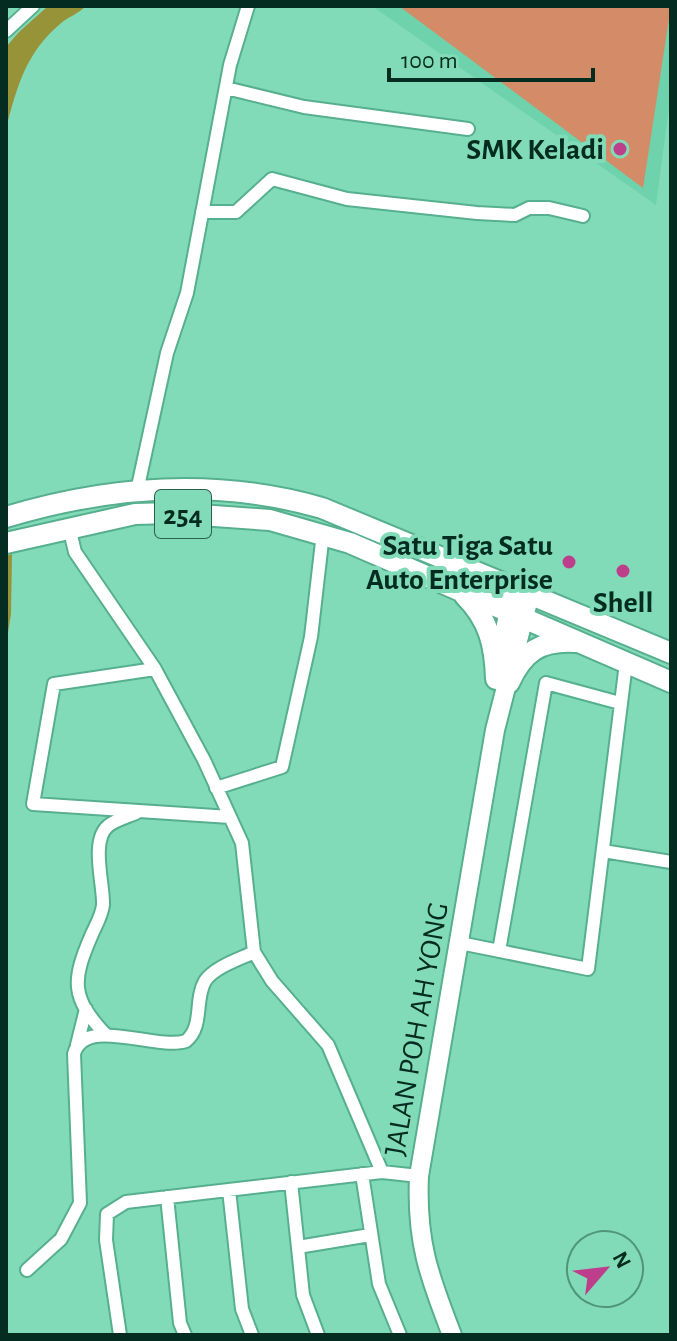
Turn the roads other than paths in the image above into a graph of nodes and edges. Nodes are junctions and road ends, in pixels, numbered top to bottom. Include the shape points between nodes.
1 (33, 6) edge
2 (248, 6) edge
3 (6, 31) edge
4 (226, 88) junction
5 (468, 129) dead end
6 (202, 212) junction
7 (583, 216) dead end
8 (137, 491) junction
9 (8, 516) edge
10 (69, 527) junction
11 (323, 533) junction
12 (11, 541) edge
13 (436, 580) junction
14 (522, 590) junction
15 (516, 615) junction
16 (579, 643) junction
17 (671, 653) edge
18 (626, 663) junction
19 (155, 669) junction
20 (502, 681) junction
21 (671, 682) edge
22 (620, 703) junction
23 (216, 788) junction
24 (139, 812) junction
25 (230, 817) junction
26 (603, 851) junction
27 (671, 862) edge
28 (460, 943) junction
29 (499, 951) junction
30 (254, 952) junction
31 (86, 1009) junction
32 (106, 1035) junction
33 (76, 1045) junction
34 (382, 1172) junction
35 (362, 1174) junction
36 (419, 1176) junction
37 (291, 1182) junction
38 (229, 1190) junction
39 (167, 1197) junction
40 (370, 1235) junction
41 (298, 1247) junction
42 (27, 1270) dead end
43 (120, 1335) edge
44 (185, 1335) edge
45 (252, 1335) edge
46 (318, 1335) edge
47 (400, 1335) edge
48 (452, 1335) edge

1 - 3 street
2 - 4 street
4 - 5 street via 304,107
4 - 6 street
6 - 7 street via 236,212 272,179 347,199 515,215 529,208 549,208
6 - 8 street
8 - 9 main road, 254
8 - 14 main road, 254 via 232,490 288,498
10 - 11 main road, 254 via 172,513 270,520
10 - 12 main road, 254
10 - 19 street via 75,552
11 - 13 main road, 254
11 - 23 street via 311,637 282,767
13 - 15 main road, 254
13 - 20 main road via 466,596 487,623
14 - 15 main road, JALAN POH AH YONG
14 - 17 main road, 254
15 - 16 main road, 254
15 - 20 main road, JALAN POH AH YONG
16 - 18 main road, 254
16 - 20 main road via 557,641 536,648
18 - 21 main road, 254
18 - 22 street
19 - 23 street
19 - 24 street via 54,684 33,804
20 - 28 main road, JALAN POH AH YONG
22 - 26 street
22 - 29 street via 546,683
23 - 25 street
24 - 25 street
24 - 31 street via 109,825 100,838 103,906 76,978
25 - 30 street via 242,843
26 - 27 street
26 - 29 street via 588,969
28 - 29 street
28 - 36 main road, JALAN POH AH YONG
30 - 32 street via 204,982 196,1027 186,1041 167,1044
30 - 34 street via 328,1045
31 - 32 street
31 - 33 street
32 - 33 street via 87,1037
33 - 42 street via 80,1203 61,1239
34 - 35 street
34 - 36 street
35 - 37 street
35 - 40 street
36 - 48 main road, JALAN POH AH YONG via 423,1253
37 - 38 street
37 - 41 street
38 - 39 street
38 - 45 street via 242,1309
39 - 43 street via 126,1202 107,1214
39 - 44 street
40 - 41 street
40 - 47 street via 379,1284
41 - 46 street via 303,1295

